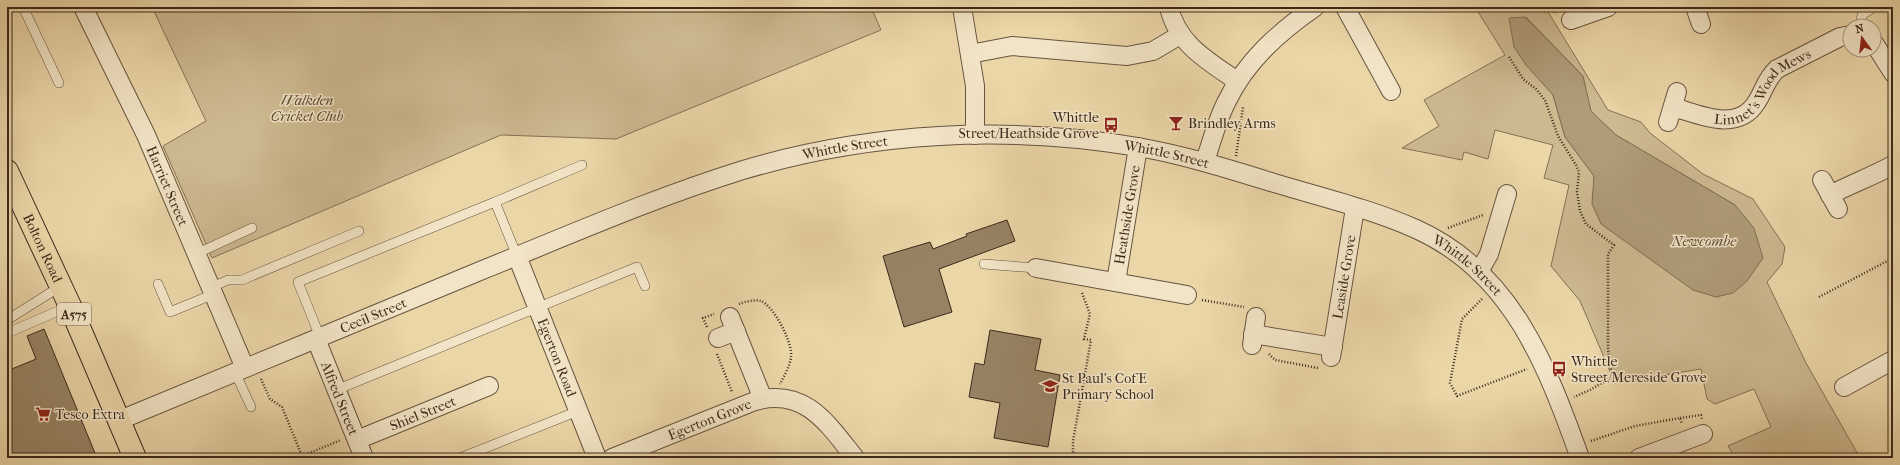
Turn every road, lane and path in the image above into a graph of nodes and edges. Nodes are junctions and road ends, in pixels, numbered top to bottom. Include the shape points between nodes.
1 (23, 7) edge
2 (84, 7) edge
3 (962, 7) edge
4 (1169, 7) edge
5 (1315, 7) edge
6 (1345, 7) edge
7 (1608, 7) edge
8 (1695, 7) edge
9 (1874, 7) edge
10 (1861, 18) edge
11 (1571, 20) dead end
12 (1701, 24) dead end
13 (1180, 36) junction
14 (1842, 37) edge
15 (970, 54) junction
16 (1882, 56) edge
17 (1509, 57) dead end
18 (1893, 73) edge
19 (1238, 81) junction
20 (59, 83) dead end
21 (1391, 91) dead end
22 (1673, 107) dead end
23 (975, 135) junction
24 (1138, 147) junction
25 (1205, 161) junction
26 (582, 165) dead end
27 (1893, 165) edge
28 (1234, 170) junction
29 (7, 171) edge
30 (1830, 195) dead end
31 (1506, 198) joint
32 (495, 202) junction
33 (1355, 208) junction
34 (627, 211) joint
35 (252, 228) dead end
36 (359, 231) dead end
37 (1437, 240) junction
38 (198, 253) junction
39 (517, 256) junction
40 (1893, 258) edge
41 (984, 264) dead end
42 (1036, 268) joint
43 (1479, 272) junction
44 (1075, 275) junction
45 (1116, 282) junction
46 (158, 284) dead end
47 (61, 286) junction
48 (645, 286) dead end
49 (1495, 287) junction
50 (213, 290) junction
51 (1186, 294) joint
52 (1819, 297) dead end
53 (70, 306) junction
54 (538, 309) junction
55 (7, 320) edge
56 (1253, 332) junction
57 (7, 333) edge
58 (318, 338) junction
59 (718, 338) dead end
60 (1332, 352) junction
61 (1893, 360) edge
62 (1543, 363) junction
63 (245, 368) junction
64 (489, 386) dead end
65 (1844, 387) dead end
66 (336, 390) junction
67 (763, 399) junction
68 (1560, 403) junction
69 (251, 407) dead end
70 (578, 411) junction
71 (120, 420) junction
72 (1691, 433) joint
73 (356, 437) junction
74 (1578, 452) edge
75 (302, 456) junction
76 (135, 458) edge
77 (297, 458) edge
78 (364, 458) edge
79 (460, 458) edge
80 (597, 458) edge
81 (612, 458) edge
82 (855, 458) edge
83 (1085, 458) edge
84 (1639, 458) edge

1 - 20 lane
2 - 38 street, Harriet Street via 146,135
3 - 15 street
4 - 13 street
5 - 19 street via 1271,41
6 - 21 street
7 - 11 street
8 - 12 street
9 - 10 lane
13 - 15 street via 1153,51 1127,56 1012,46
13 - 19 street via 1199,55
14 - 22 street, Linnet's Wood Mews via 1777,69 1769,76 1751,110 1742,116 1724,120
15 - 23 street via 976,103
16 - 18 street
17 - 68 path via 1523,79 1536,88 1545,100 1558,136 1576,165 1580,211 1586,224 1614,245 1608,254 1608,349 1612,377
19 - 25 street via 1220,117
19 - 28 path via 1246,89
23 - 24 street, Whittle Street via 1050,137
23 - 34 street, Whittle Street via 888,141 781,160 707,182
24 - 25 street, Whittle Street
24 - 45 street, Heathside Grove
25 - 28 street, Whittle Street
26 - 32 lane
27 - 30 street
28 - 33 street, Whittle Street
29 - 47 main road, Bolton Road / A575
31 - 37 path via 1447,229
31 - 43 street via 1489,254
32 - 39 lane
32 - 58 lane via 298,282
33 - 37 street, Whittle Street via 1415,228
33 - 60 street, Leaside Grove
34 - 39 street, Cecil Street
35 - 38 lane
36 - 50 lane via 242,280 228,280
37 - 43 street, Whittle Street
38 - 50 street, Harriet Street
39 - 54 street, Egerton Road
39 - 58 street, Cecil Street
40 - 52 path
41 - 42 lane
42 - 44 street, Heathside Grove
43 - 49 street, Whittle Street
44 - 45 street, Heathside Grove
44 - 83 path via 1090,314 1084,338 1091,340 1073,441 1073,453
45 - 51 street, Heathside Grove
46 - 50 lane via 170,312
47 - 53 main road, Bolton Road / A575
47 - 55 lane
48 - 54 lane via 637,267
49 - 62 street, Whittle Street via 1509,304
49 - 62 path via 1462,319 1450,383 1457,396
50 - 63 street, Harriet Street
51 - 56 path via 1204,301 1250,308
53 - 57 lane
53 - 71 main road, Bolton Road / A575
54 - 66 lane
54 - 70 street, Egerton Road
56 - 60 street
56 - 60 path via 1251,351 1270,354 1275,360 1329,370
58 - 63 street, Cecil Street
58 - 66 street, Alfred Street
59 - 67 street, Egerton Grove via 733,324
61 - 65 street
62 - 68 street, Whittle Street
63 - 69 lane
63 - 71 street, Cecil Street
63 - 75 path via 270,399 282,407
64 - 73 street, Shiel Street
66 - 73 street, Alfred Street
67 - 81 street, Egerton Grove
67 - 82 street, Egerton Grove via 784,398 814,410 823,431
68 - 74 street, Whittle Street
70 - 79 lane
70 - 80 street, Egerton Road
71 - 76 main road, Bolton Road / A575
72 - 74 path via 1680,418 1635,426
72 - 84 street
73 - 75 path
73 - 78 street, Alfred Street
75 - 77 path

